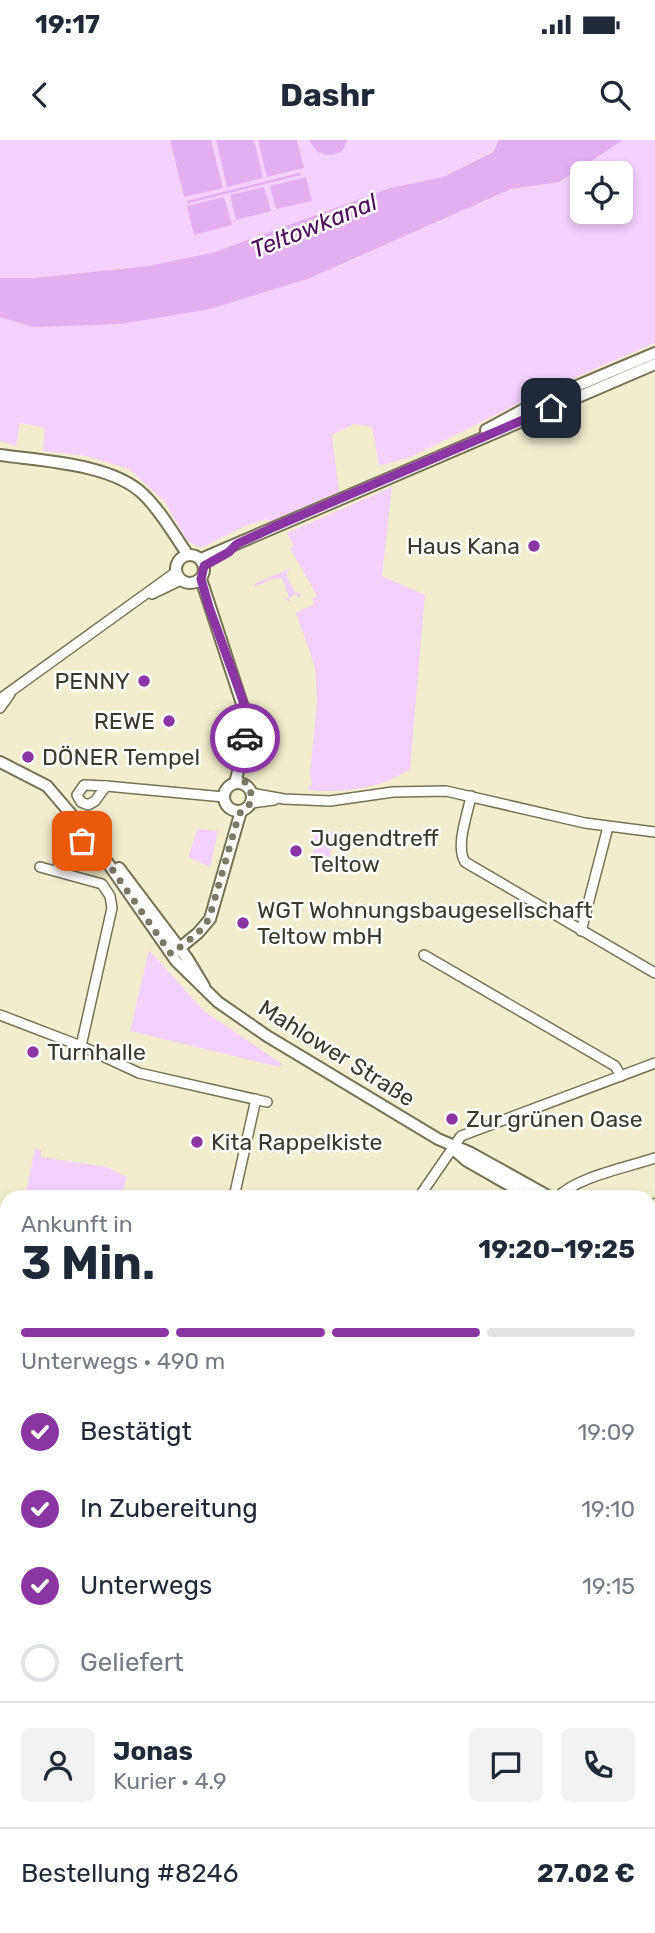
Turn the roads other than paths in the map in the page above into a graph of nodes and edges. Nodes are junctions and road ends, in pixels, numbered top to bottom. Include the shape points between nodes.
1 (655, 353) edge
2 (655, 364) edge
3 (460, 446) junction
4 (0, 453) edge
5 (184, 557) junction
6 (203, 562) junction
7 (187, 579) junction
8 (11, 692) junction
9 (0, 699) edge
10 (0, 708) edge
11 (0, 762) edge
12 (106, 786) dead end
13 (246, 791) junction
14 (471, 796) junction
15 (223, 797) junction
16 (236, 811) junction
17 (608, 827) junction
18 (655, 832) edge
19 (89, 836) junction
20 (40, 867) dead end
21 (58, 871) junction
22 (582, 931) junction
23 (175, 951) junction
24 (424, 955) dead end
25 (654, 969) edge
26 (0, 1016) edge
27 (81, 1046) junction
28 (655, 1063) edge
29 (621, 1076) junction
30 (256, 1099) junction
31 (267, 1102) dead end
32 (451, 1147) junction
33 (655, 1158) edge
34 (236, 1190) edge
35 (423, 1190) edge
36 (518, 1190) edge
37 (537, 1190) edge
38 (567, 1190) edge

1 - 3 main road via 532,405
2 - 3 main road
3 - 6 main road
4 - 5 main road via 122,479 145,496
5 - 6 main road
5 - 7 main road
6 - 7 main road
7 - 8 street via 141,598
7 - 13 main road via 209,607 243,701
8 - 9 street
8 - 10 street
11 - 19 main road, Mahlower Straße via 47,786
12 - 15 street
13 - 14 street via 284,799 337,801 432,790
13 - 15 main road via 227,788
13 - 16 main road
14 - 17 street
14 - 22 street via 462,845 466,862
15 - 16 main road
16 - 23 main road via 209,919
17 - 18 street
17 - 22 street
19 - 21 street via 58,860
19 - 23 main road, Mahlower Straße via 119,869
20 - 21 street
21 - 27 street via 102,884 112,908
22 - 25 street
23 - 32 main road, Mahlower Straße via 235,1015
24 - 29 street via 615,1066
26 - 27 street
27 - 30 street via 139,1073
28 - 29 street
29 - 32 street via 466,1133
30 - 31 street
30 - 34 street
32 - 35 street
32 - 36 main road, Mahlower Straße
32 - 37 main road, Mahlower Straße via 471,1153
33 - 38 street

